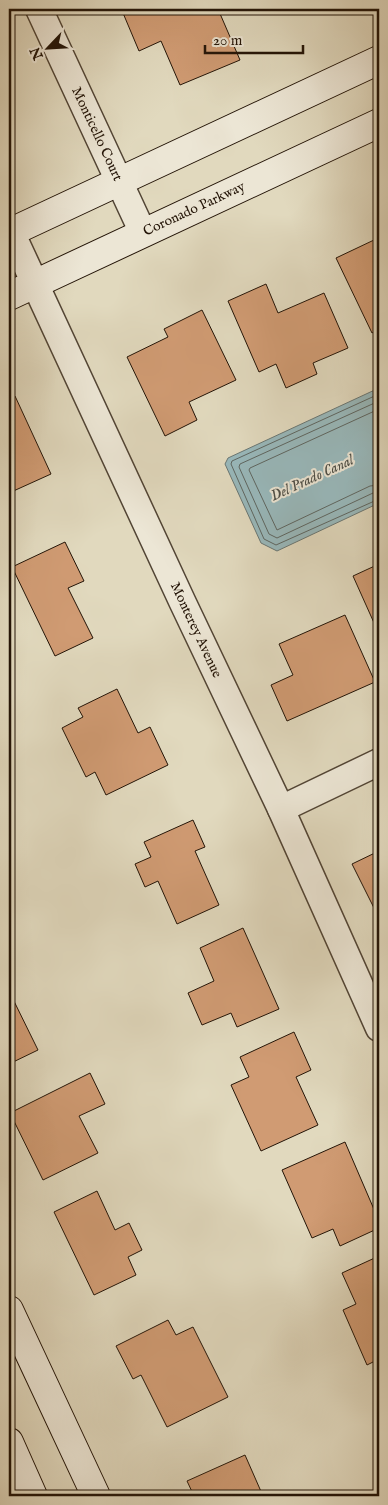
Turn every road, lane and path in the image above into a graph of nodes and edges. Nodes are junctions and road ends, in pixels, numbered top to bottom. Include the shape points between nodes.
1 (38, 9) edge
2 (379, 60) edge
3 (379, 123) edge
4 (120, 182) junction
5 (10, 233) edge
6 (143, 233) junction
7 (35, 284) junction
8 (9, 296) edge
9 (379, 762) edge
10 (281, 808) junction
11 (379, 1028) edge
12 (9, 1310) edge
13 (9, 1442) edge
14 (33, 1496) edge
15 (96, 1496) edge

1 - 4 street, Monticello Court
2 - 4 street
3 - 6 street, Coronado Parkway
4 - 5 street
4 - 6 street, Monticello Court
5 - 7 street, Monterey Avenue
6 - 7 street, Coronado Parkway
7 - 8 street, Coronado Parkway
7 - 10 street, Monterey Avenue
9 - 10 street
10 - 11 street, Monterey Avenue
12 - 15 street
13 - 14 street

